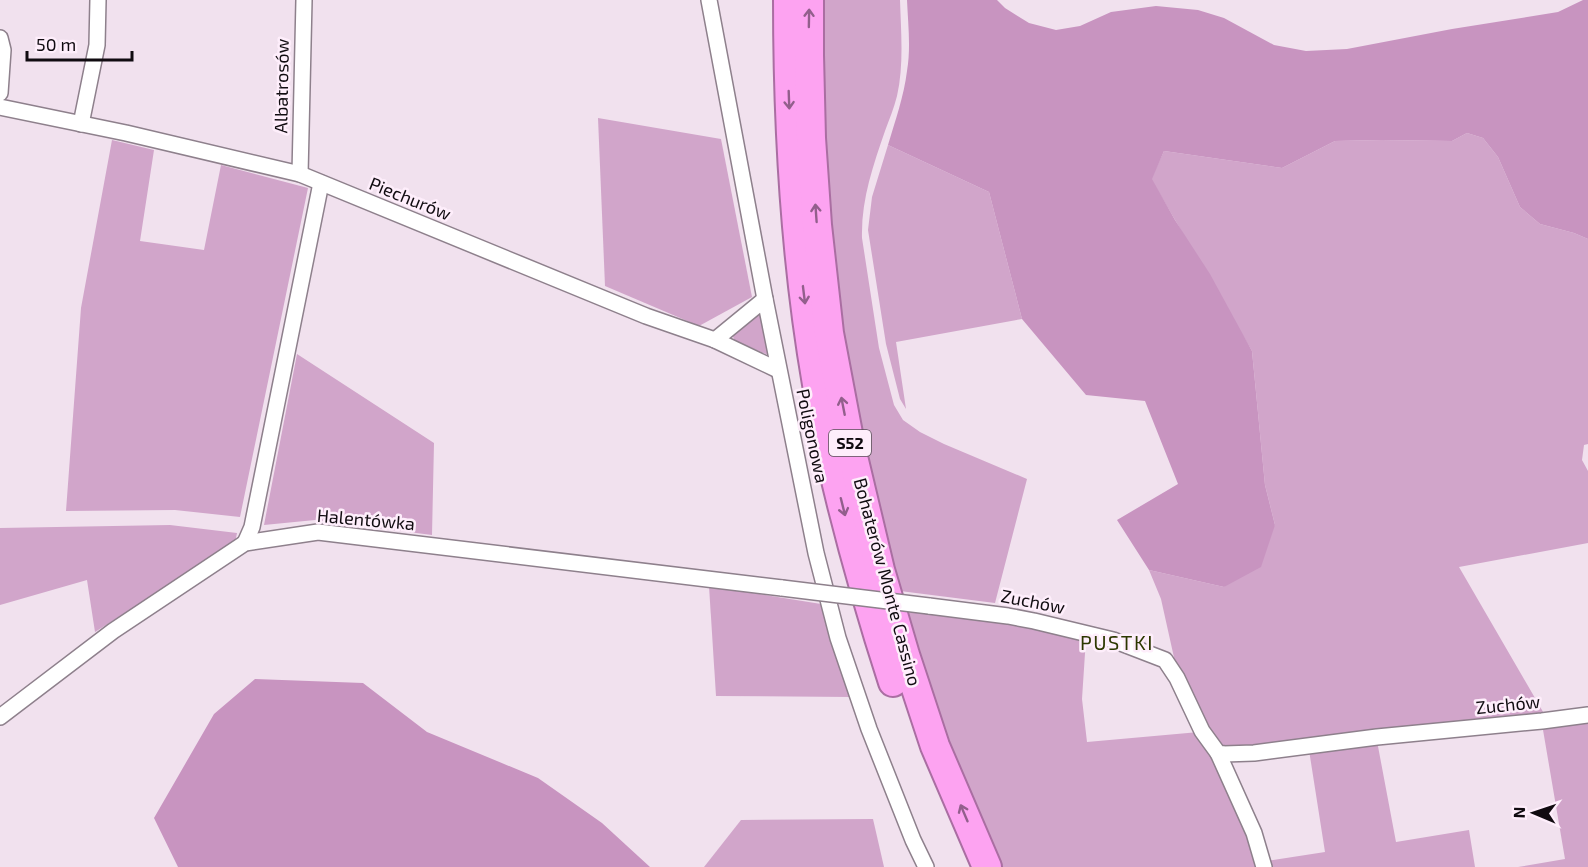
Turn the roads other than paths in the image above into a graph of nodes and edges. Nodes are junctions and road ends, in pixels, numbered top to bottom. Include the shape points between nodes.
1 (98, 0) edge
2 (304, 0) edge
3 (709, 0) edge
4 (788, 0) edge
5 (809, 0) edge
6 (0, 38) edge
7 (0, 93) edge
8 (0, 107) edge
9 (81, 124) junction
10 (300, 174) junction
11 (321, 183) junction
12 (765, 299) junction
13 (715, 340) junction
14 (778, 370) junction
15 (245, 543) junction
16 (782, 588) joint
17 (1588, 715) edge
18 (0, 717) edge
19 (1218, 753) junction
20 (926, 867) edge
21 (966, 867) edge
22 (987, 867) edge
23 (1264, 867) edge

1 - 9 street via 97,45
2 - 10 street, Albatrosów
3 - 12 street, Poligonowa
4 -> 21 highway, Bohaterów Monte Cassino / S52 via 796,227 828,445 885,657 916,751
22 -> 5 highway, Bohaterów Monte Cassino / S52 via 935,746 905,655 850,444 829,333 817,225
6 - 7 street
8 - 9 street, Piechurów
9 - 10 street, Piechurów
10 - 11 street, Piechurów
11 - 13 street, Piechurów via 646,316
11 - 15 street via 252,526
12 - 13 street
12 - 14 street, Poligonowa
13 - 14 street, Piechurów
14 - 20 street, Poligonowa via 838,638 869,729
15 - 16 street, Halentówka via 318,532
15 - 18 street, Halentówka via 113,631
16 - 19 street, Zuchów, bridge via 1008,616 1113,640 1165,660 1202,731
17 - 19 street, Zuchów via 1254,753
19 - 23 street, Zuchów via 1254,833

